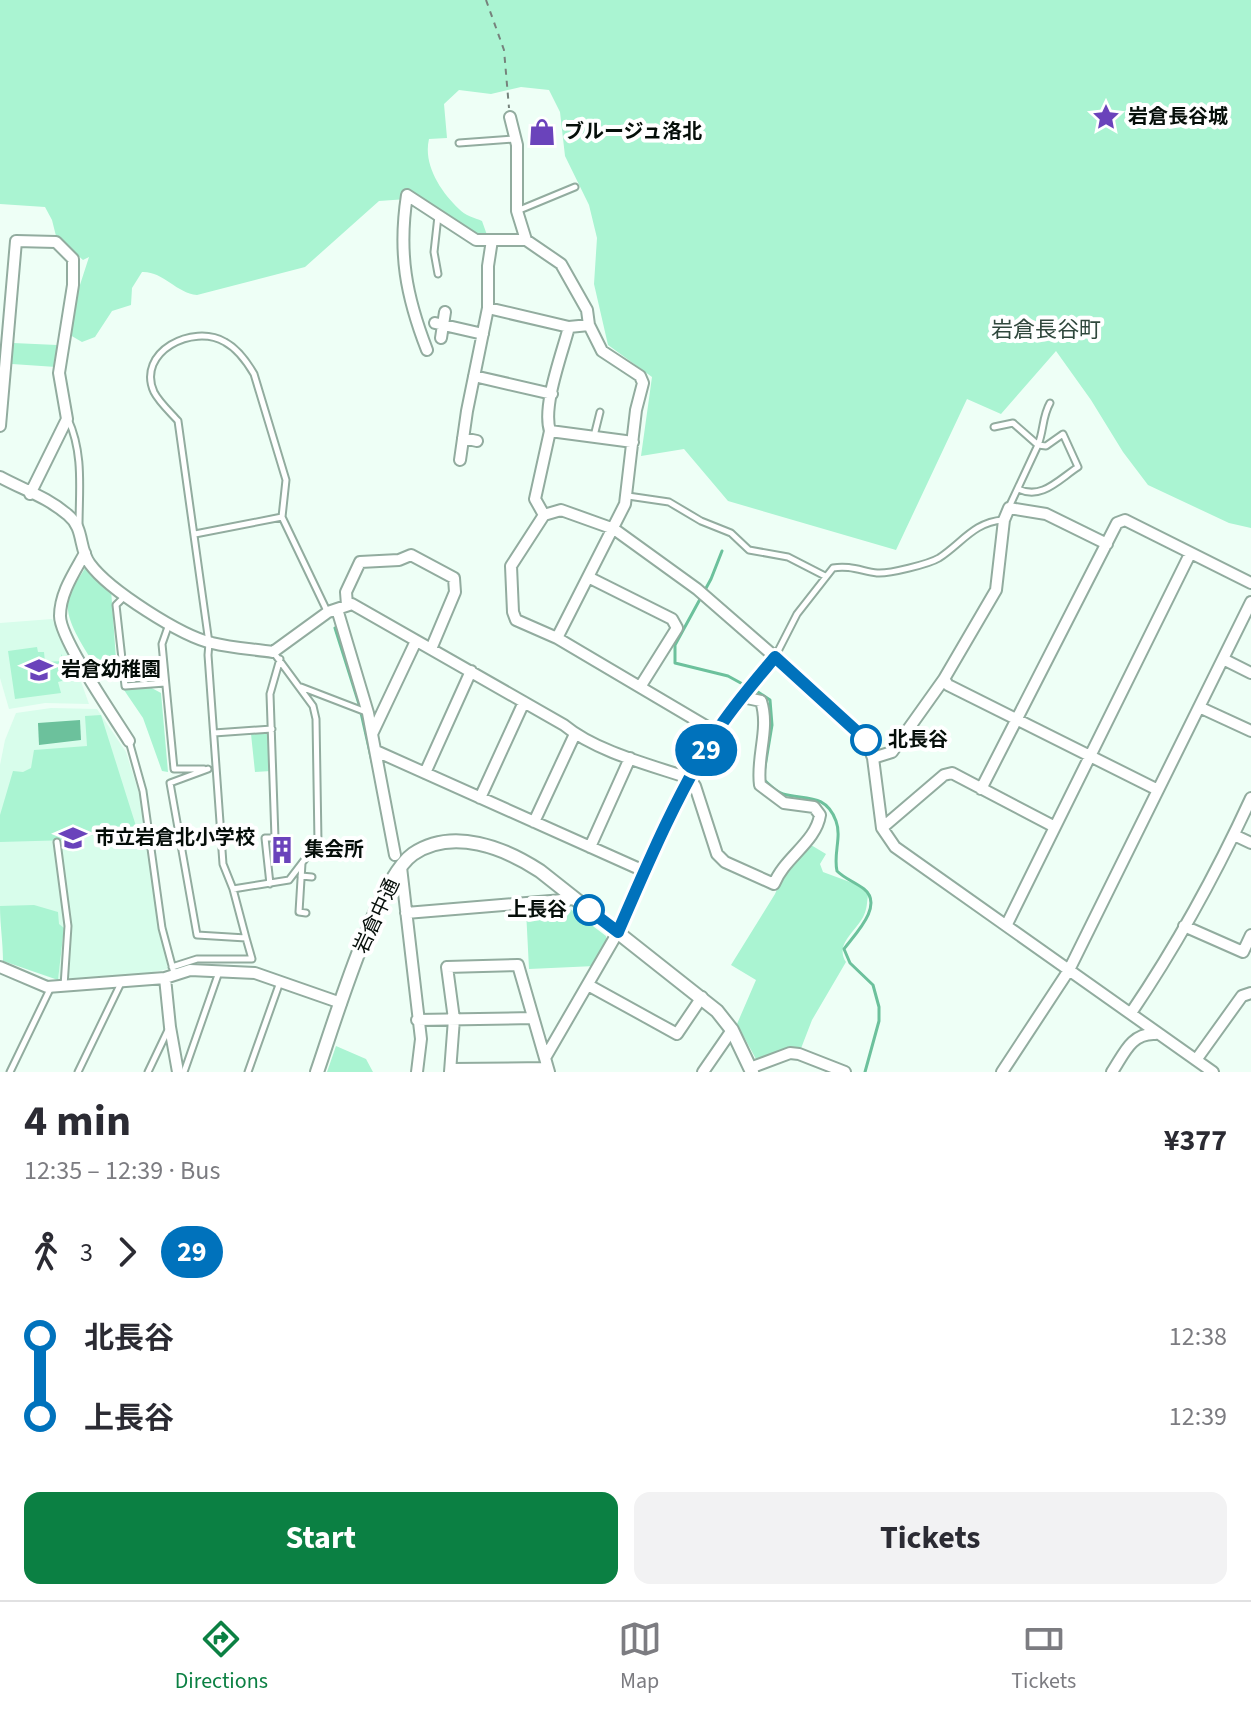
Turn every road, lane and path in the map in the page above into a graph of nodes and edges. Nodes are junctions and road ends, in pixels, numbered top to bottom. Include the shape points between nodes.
1 (486, 0) edge
2 (510, 117) joint
3 (515, 139) junction
4 (459, 143) dead end
5 (575, 187) dead end
6 (517, 211) junction
7 (438, 214) junction
8 (492, 240) junction
9 (526, 240) junction
10 (438, 274) dead end
11 (488, 308) junction
12 (445, 312) dead end
13 (439, 324) junction
14 (589, 325) junction
15 (569, 327) junction
16 (483, 334) junction
17 (441, 338) dead end
18 (427, 350) dead end
19 (474, 376) junction
20 (552, 394) junction
21 (1050, 403) dead end
22 (600, 412) dead end
23 (67, 419) junction
24 (0, 426) edge
25 (994, 427) dead end
26 (550, 431) junction
27 (594, 437) junction
28 (463, 438) junction
29 (477, 441) dead end
30 (633, 442) junction
31 (1038, 445) junction
32 (460, 460) dead end
33 (0, 477) edge
34 (1018, 489) junction
35 (30, 494) junction
36 (627, 496) junction
37 (1009, 508) junction
38 (544, 515) junction
39 (282, 517) junction
40 (1004, 520) junction
41 (79, 527) junction
42 (614, 529) junction
43 (195, 534) junction
44 (1107, 544) junction
45 (85, 553) junction
46 (1190, 554) junction
47 (825, 576) junction
48 (588, 577) junction
49 (1251, 583) edge
50 (125, 596) junction
51 (1251, 602) edge
52 (337, 609) junction
53 (169, 623) junction
54 (557, 638) junction
55 (416, 641) junction
56 (209, 643) junction
57 (431, 649) junction
58 (276, 656) junction
59 (775, 657) junction
60 (1223, 659) junction
61 (471, 671) junction
62 (1251, 673) edge
63 (944, 679) junction
64 (165, 683) junction
65 (300, 687) junction
66 (640, 687) junction
67 (742, 697) junction
68 (524, 702) junction
69 (1199, 707) junction
70 (363, 711) junction
71 (1018, 720) junction
72 (272, 729) junction
73 (1251, 731) edge
74 (716, 732) junction
75 (214, 733) junction
76 (575, 734) junction
77 (372, 736) junction
78 (129, 741) joint
79 (376, 751) junction
80 (1091, 755) junction
81 (630, 758) junction
82 (873, 758) junction
83 (216, 768) junction
84 (208, 769) junction
85 (425, 773) junction
86 (689, 778) junction
87 (981, 789) junction
88 (1158, 790) junction
89 (480, 798) junction
90 (1251, 798) edge
91 (534, 822) junction
92 (1055, 827) junction
93 (882, 828) junction
94 (1234, 835) junction
95 (57, 842) dead end
96 (1251, 843) edge
97 (590, 847) junction
98 (398, 861) junction
99 (302, 862) junction
100 (644, 871) junction
101 (301, 876) junction
102 (312, 877) dead end
103 (270, 884) junction
104 (233, 889) junction
105 (575, 899) junction
106 (306, 913) dead end
107 (406, 913) junction
108 (1007, 924) junction
109 (1184, 926) junction
110 (618, 932) junction
111 (1251, 935) edge
112 (246, 938) junction
113 (0, 967) edge
114 (1069, 970) junction
115 (220, 971) junction
116 (170, 973) junction
117 (280, 981) junction
118 (122, 982) junction
119 (588, 985) junction
120 (51, 987) junction
121 (64, 987) junction
122 (1251, 993) edge
123 (702, 997) junction
124 (341, 1003) junction
125 (1131, 1013) junction
126 (533, 1018) junction
127 (454, 1019) junction
128 (417, 1020) junction
129 (170, 1027) junction
130 (732, 1030) junction
131 (1157, 1034) junction
132 (1196, 1060) junction
133 (547, 1066) edge
134 (450, 1070) edge
135 (751, 1070) edge
136 (10, 1072) edge
137 (78, 1072) edge
138 (148, 1072) edge
139 (178, 1072) edge
140 (184, 1072) edge
141 (248, 1072) edge
142 (317, 1072) edge
143 (417, 1072) edge
144 (703, 1072) edge
145 (845, 1072) edge
146 (1002, 1072) edge
147 (1112, 1072) edge
148 (1213, 1072) edge

1 - 2 path via 504,50
2 - 3 street
3 - 4 lane
3 - 6 street
5 - 6 lane
6 - 9 street
7 - 8 street via 476,240
7 - 10 lane
7 - 18 street via 407,195 402,260 411,310
8 - 9 street
8 - 11 street
9 - 14 street via 561,264 587,310
11 - 15 street
11 - 16 street
12 - 13 street
13 - 16 street
13 - 17 street
14 - 15 street
14 - 30 street via 602,351 643,383
15 - 20 street
16 - 19 street
19 - 20 street
19 - 28 street
20 - 26 street
21 - 31 lane
22 - 27 lane
23 - 24 street via 59,373 73,259 56,242 16,241
23 - 35 street
23 - 41 lane via 80,463
25 - 31 lane via 1013,423
26 - 27 street
26 - 38 street via 535,499
27 - 30 street
28 - 29 street
28 - 32 street
30 - 36 street
31 - 34 lane
31 - 34 lane via 1046,446 1063,434 1078,467 1041,494
33 - 35 street
34 - 37 lane
35 - 41 street via 39,494
36 - 42 street
36 - 47 lane via 669,502 731,533 749,550 788,557
37 - 40 street
37 - 44 street via 1046,514
38 - 42 street via 561,510
38 - 54 street via 511,566 513,612 516,620
39 - 43 lane
39 - 43 lane via 286,480 254,374 225,342 191,336 163,350 151,376 154,393 178,421
39 - 52 lane
40 - 47 lane via 988,521 937,559 886,573 845,566
40 - 63 street via 996,590
41 - 45 street
42 - 48 street
42 - 59 street via 697,589
43 - 56 lane
44 - 46 street via 1117,523 1125,520
44 - 71 street
45 - 50 street
45 - 78 street via 62,599 60,620 71,648
46 - 49 street
46 - 80 street
47 - 59 lane
48 - 54 street
48 - 66 street via 672,619 677,628
50 - 53 street
50 - 64 lane via 116,605 125,686
51 - 60 street
52 - 55 street via 352,604
52 - 57 street via 360,562 411,555 456,583
52 - 58 street
52 - 70 street
53 - 56 street
53 - 64 lane via 162,644
54 - 66 street
55 - 57 street
55 - 77 street
56 - 58 street
56 - 75 lane
57 - 61 street
58 - 65 lane
58 - 72 lane
59 - 67 street
59 - 82 street via 866,740
60 - 62 street
60 - 69 street
61 - 68 street
61 - 85 street
63 - 71 street
63 - 82 street via 892,752
64 - 84 lane via 174,769
65 - 70 lane
65 - 99 lane via 313,706 318,842
66 - 74 street
67 - 74 street
67 - 86 street via 761,701 764,710 760,785 784,803 814,807 820,815 818,828 780,869 774,884 717,854
68 - 76 street
68 - 89 street
69 - 73 street
69 - 88 street
70 - 77 street
71 - 80 street
71 - 87 street
72 - 75 lane
72 - 103 lane via 275,838 265,838
74 - 86 street
75 - 83 lane
76 - 81 street
76 - 91 street
77 - 79 street
78 - 116 lane via 143,791
79 - 85 street
79 - 98 street
80 - 88 street
80 - 92 street
81 - 86 street
81 - 97 street
82 - 93 street
83 - 84 lane
83 - 104 lane via 223,864
84 - 112 lane via 170,783 197,935
85 - 89 street
86 - 100 street
87 - 92 street
87 - 93 street via 952,773 944,775
88 - 114 street
89 - 91 street
90 - 94 street
91 - 97 street
92 - 108 street
93 - 108 street via 895,847
94 - 96 street
94 - 109 street
95 - 121 lane via 68,926
97 - 100 street
98 - 105 street, 岩倉中通 via 449,842 492,846 526,862
98 - 107 street
98 - 124 street, 岩倉中通
99 - 101 lane
99 - 103 lane via 289,880
100 - 110 street
101 - 102 lane
101 - 106 lane via 299,912
103 - 104 lane
104 - 112 lane
105 - 107 street
105 - 110 street, 岩倉中通
107 - 128 street
108 - 114 street
109 - 111 street via 1243,952
109 - 125 street
110 - 119 street
110 - 123 street, 岩倉中通
112 - 116 lane via 252,959 197,959
113 - 120 street
114 - 125 street
114 - 146 street
115 - 116 street
115 - 117 street
115 - 140 lane
116 - 118 street
116 - 129 street
117 - 124 street
117 - 141 lane
118 - 121 street
118 - 137 lane
119 - 123 street via 677,1034
119 - 133 street
120 - 121 street
120 - 136 lane
122 - 132 street via 1242,996
123 - 130 street, 岩倉中通
124 - 142 street, 岩倉中通
125 - 131 street
126 - 127 street
126 - 127 street via 518,965 447,967
126 - 133 street
127 - 128 street
127 - 134 street
128 - 143 street
129 - 138 lane
129 - 139 street
130 - 135 street, 岩倉中通
130 - 144 street
131 - 132 street
131 - 147 street via 1135,1038
132 - 148 street
133 - 134 street
135 - 145 street via 790,1053

